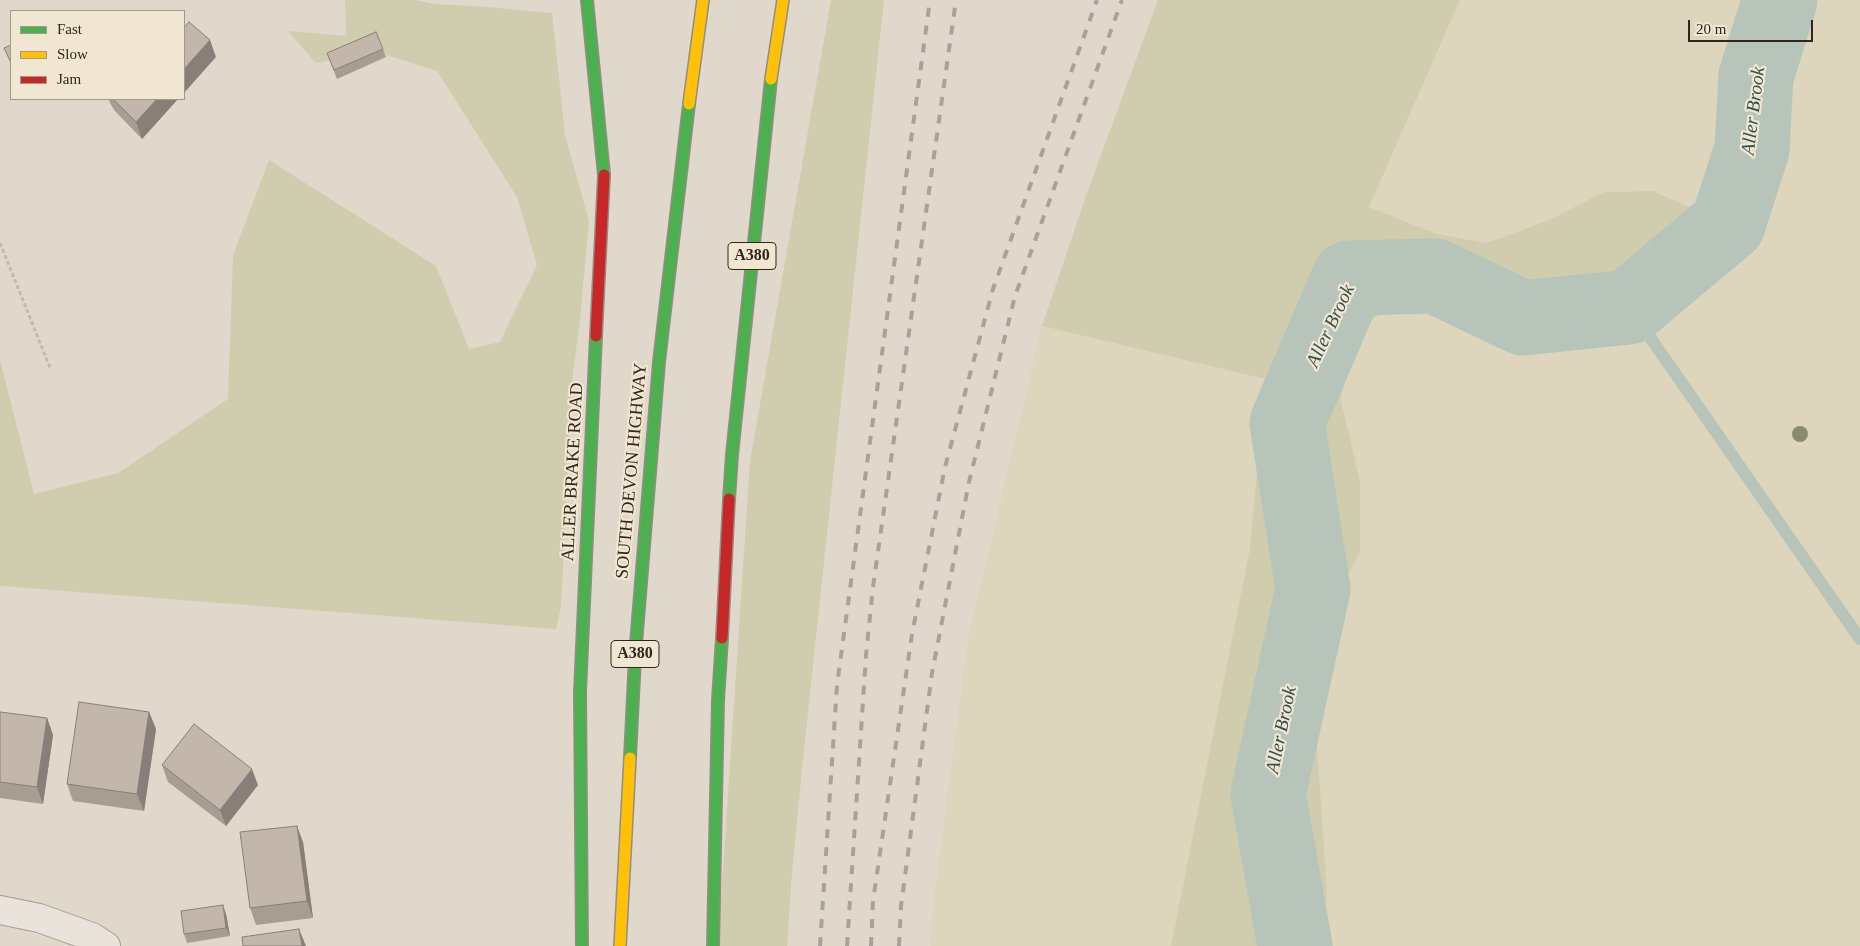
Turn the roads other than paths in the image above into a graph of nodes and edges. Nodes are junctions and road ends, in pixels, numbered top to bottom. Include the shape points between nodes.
1 (587, 0) edge
2 (703, 0) edge
3 (783, 0) edge
4 (0, 910) edge
5 (106, 946) edge
6 (582, 946) edge
7 (620, 946) edge
8 (713, 946) edge

1 - 6 main road, ALLER BRAKE ROAD via 604,170 580,692
2 - 7 main road, SOUTH DEVON HIGHWAY / A380 via 658,371 635,656
3 - 8 main road, A380 via 773,57 732,455 718,700
4 - 5 street via 39,918

